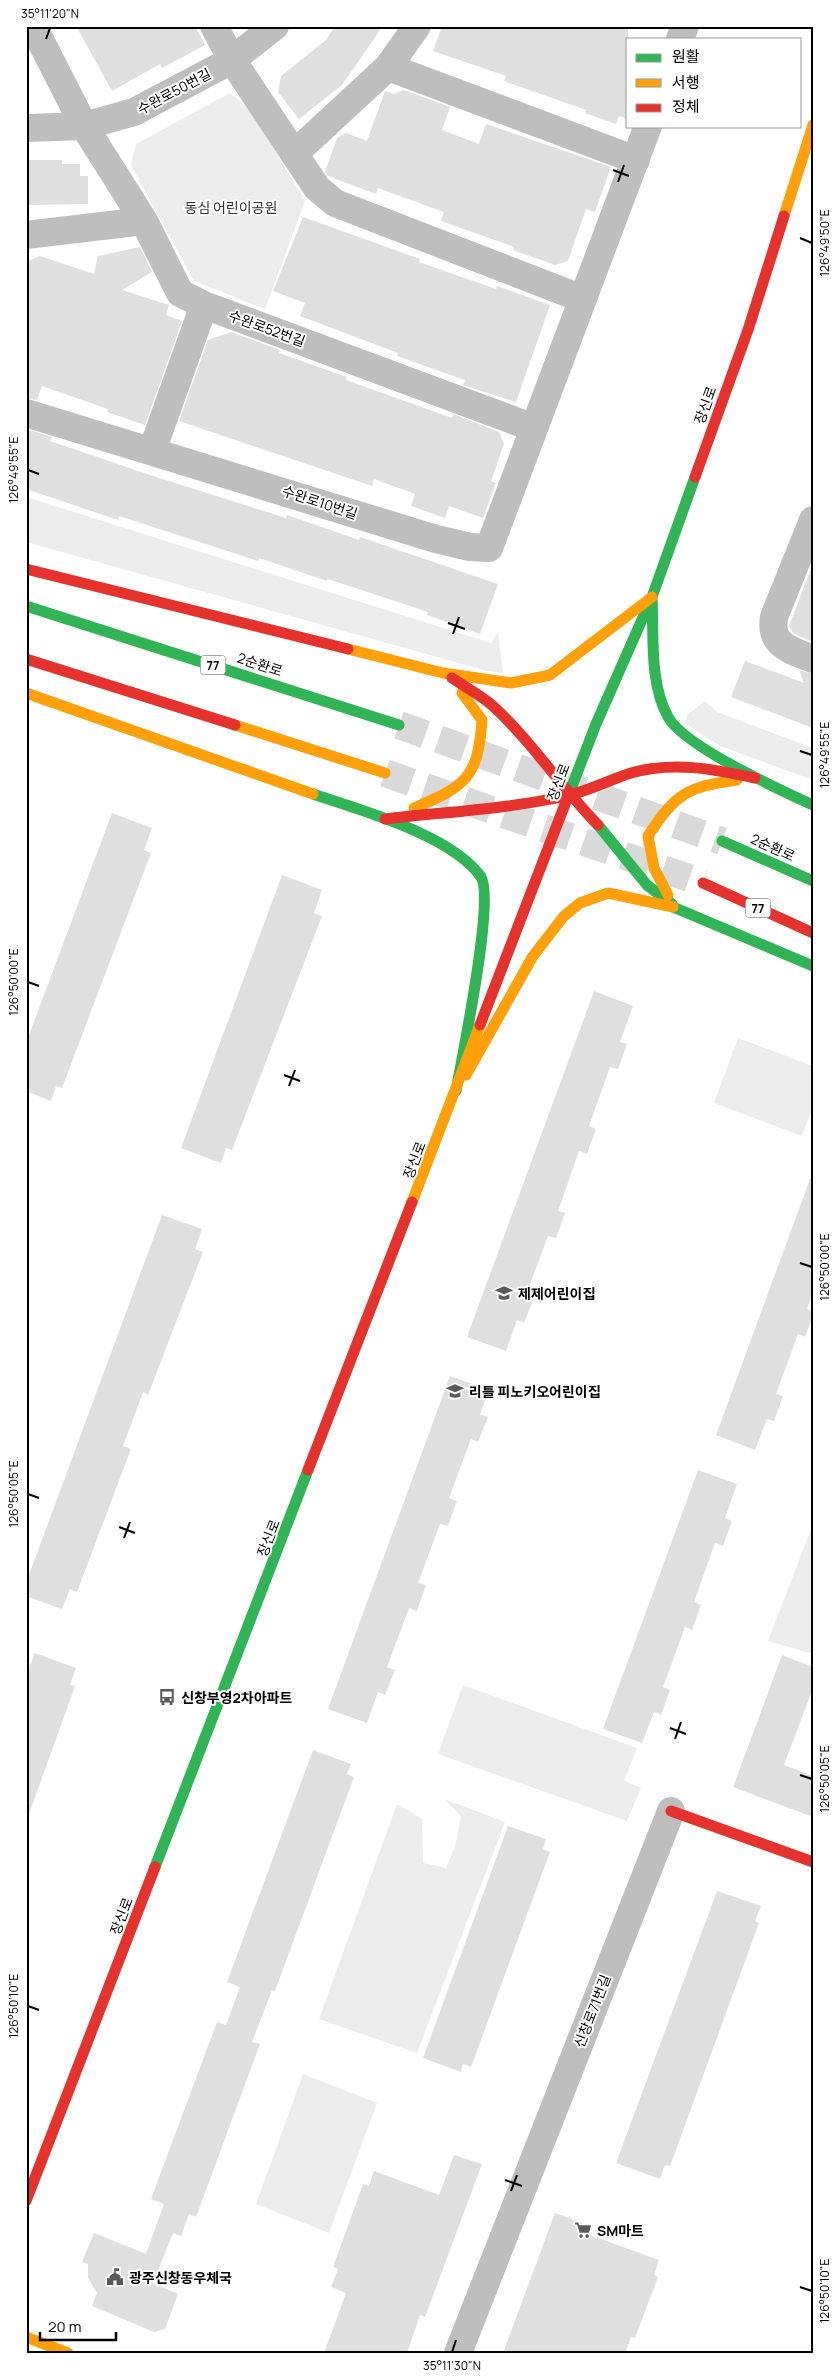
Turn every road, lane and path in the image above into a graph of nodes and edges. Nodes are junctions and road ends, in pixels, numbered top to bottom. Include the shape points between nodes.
1 (214, 26) edge
2 (275, 26) edge
3 (417, 26) edge
4 (685, 26) edge
5 (33, 35) edge
6 (680, 38) edge
7 (232, 60) junction
8 (388, 67) junction
9 (813, 125) edge
10 (84, 126) junction
11 (26, 128) edge
12 (647, 128) edge
13 (294, 154) junction
14 (636, 160) junction
15 (144, 221) junction
16 (26, 236) edge
17 (583, 299) junction
18 (204, 305) junction
19 (26, 413) edge
20 (534, 428) junction
21 (152, 451) junction
22 (813, 520) edge
23 (26, 568) edge
24 (652, 597) junction
25 (26, 606) edge
26 (26, 659) edge
27 (813, 659) edge
28 (443, 673) junction
29 (26, 693) edge
30 (399, 724) tunnel mouth
31 (385, 773) tunnel mouth
32 (755, 778) junction
33 (569, 796) junction
34 (813, 805) edge
35 (385, 819) junction
36 (722, 841) tunnel mouth
37 (813, 881) edge
38 (703, 883) tunnel mouth
39 (677, 908) junction
40 (813, 933) edge
41 (813, 966) edge
42 (456, 1091) junction
43 (671, 1811) joint
44 (813, 1862) edge
45 (26, 2201) edge
46 (26, 2337) edge
47 (68, 2353) edge
48 (458, 2353) edge

1 - 7 street
2 - 7 street, 수완로50번길
3 - 8 street
4 - 6 street
5 - 10 street
7 - 10 street, 수완로50번길 via 134,112
7 - 13 street
8 - 13 street
8 - 14 street
9 - 24 main road, 장신로 via 748,330
10 - 11 street, 수완로50번길
10 - 15 street, 수완로52번길
12 - 14 street
13 - 17 street via 317,188 335,204
14 - 17 street
15 - 16 street
15 - 18 street, 수완로52번길 via 180,293
17 - 20 street
18 - 20 street, 수완로52번길
18 - 21 street
19 - 21 street, 수완로10번길
20 - 21 street, 수완로10번길 via 489,548 470,548 436,539
22 - 27 street via 772,629 787,649
23 - 28 main road
24 - 28 main road via 550,674 511,684
24 - 32 main road via 658,696 668,720 677,730
24 - 33 main road, 장신로 via 596,724
25 - 30 main road, 2순환로 / 77
26 - 31 main road
28 - 33 main road via 492,705 522,736
28 - 35 main road via 469,700 482,720 479,758 470,776 456,789
29 - 35 main road
32 - 33 main road via 683,764 662,766 638,771
32 - 34 main road
32 - 39 main road via 712,783 688,790 668,805 648,836 654,868
33 - 35 main road
33 - 39 main road via 611,839 647,885
33 - 42 main road, 장신로
35 - 42 main road via 450,848 482,879 485,898 481,941
36 - 37 main road, 2순환로
38 - 40 main road, 77
39 - 41 main road
39 - 42 main road via 608,893 580,903 564,916 533,956
42 - 45 main road, 장신로
43 - 44 main road, 신창로71번길
43 - 48 street, 신창로71번길
46 - 47 main road

